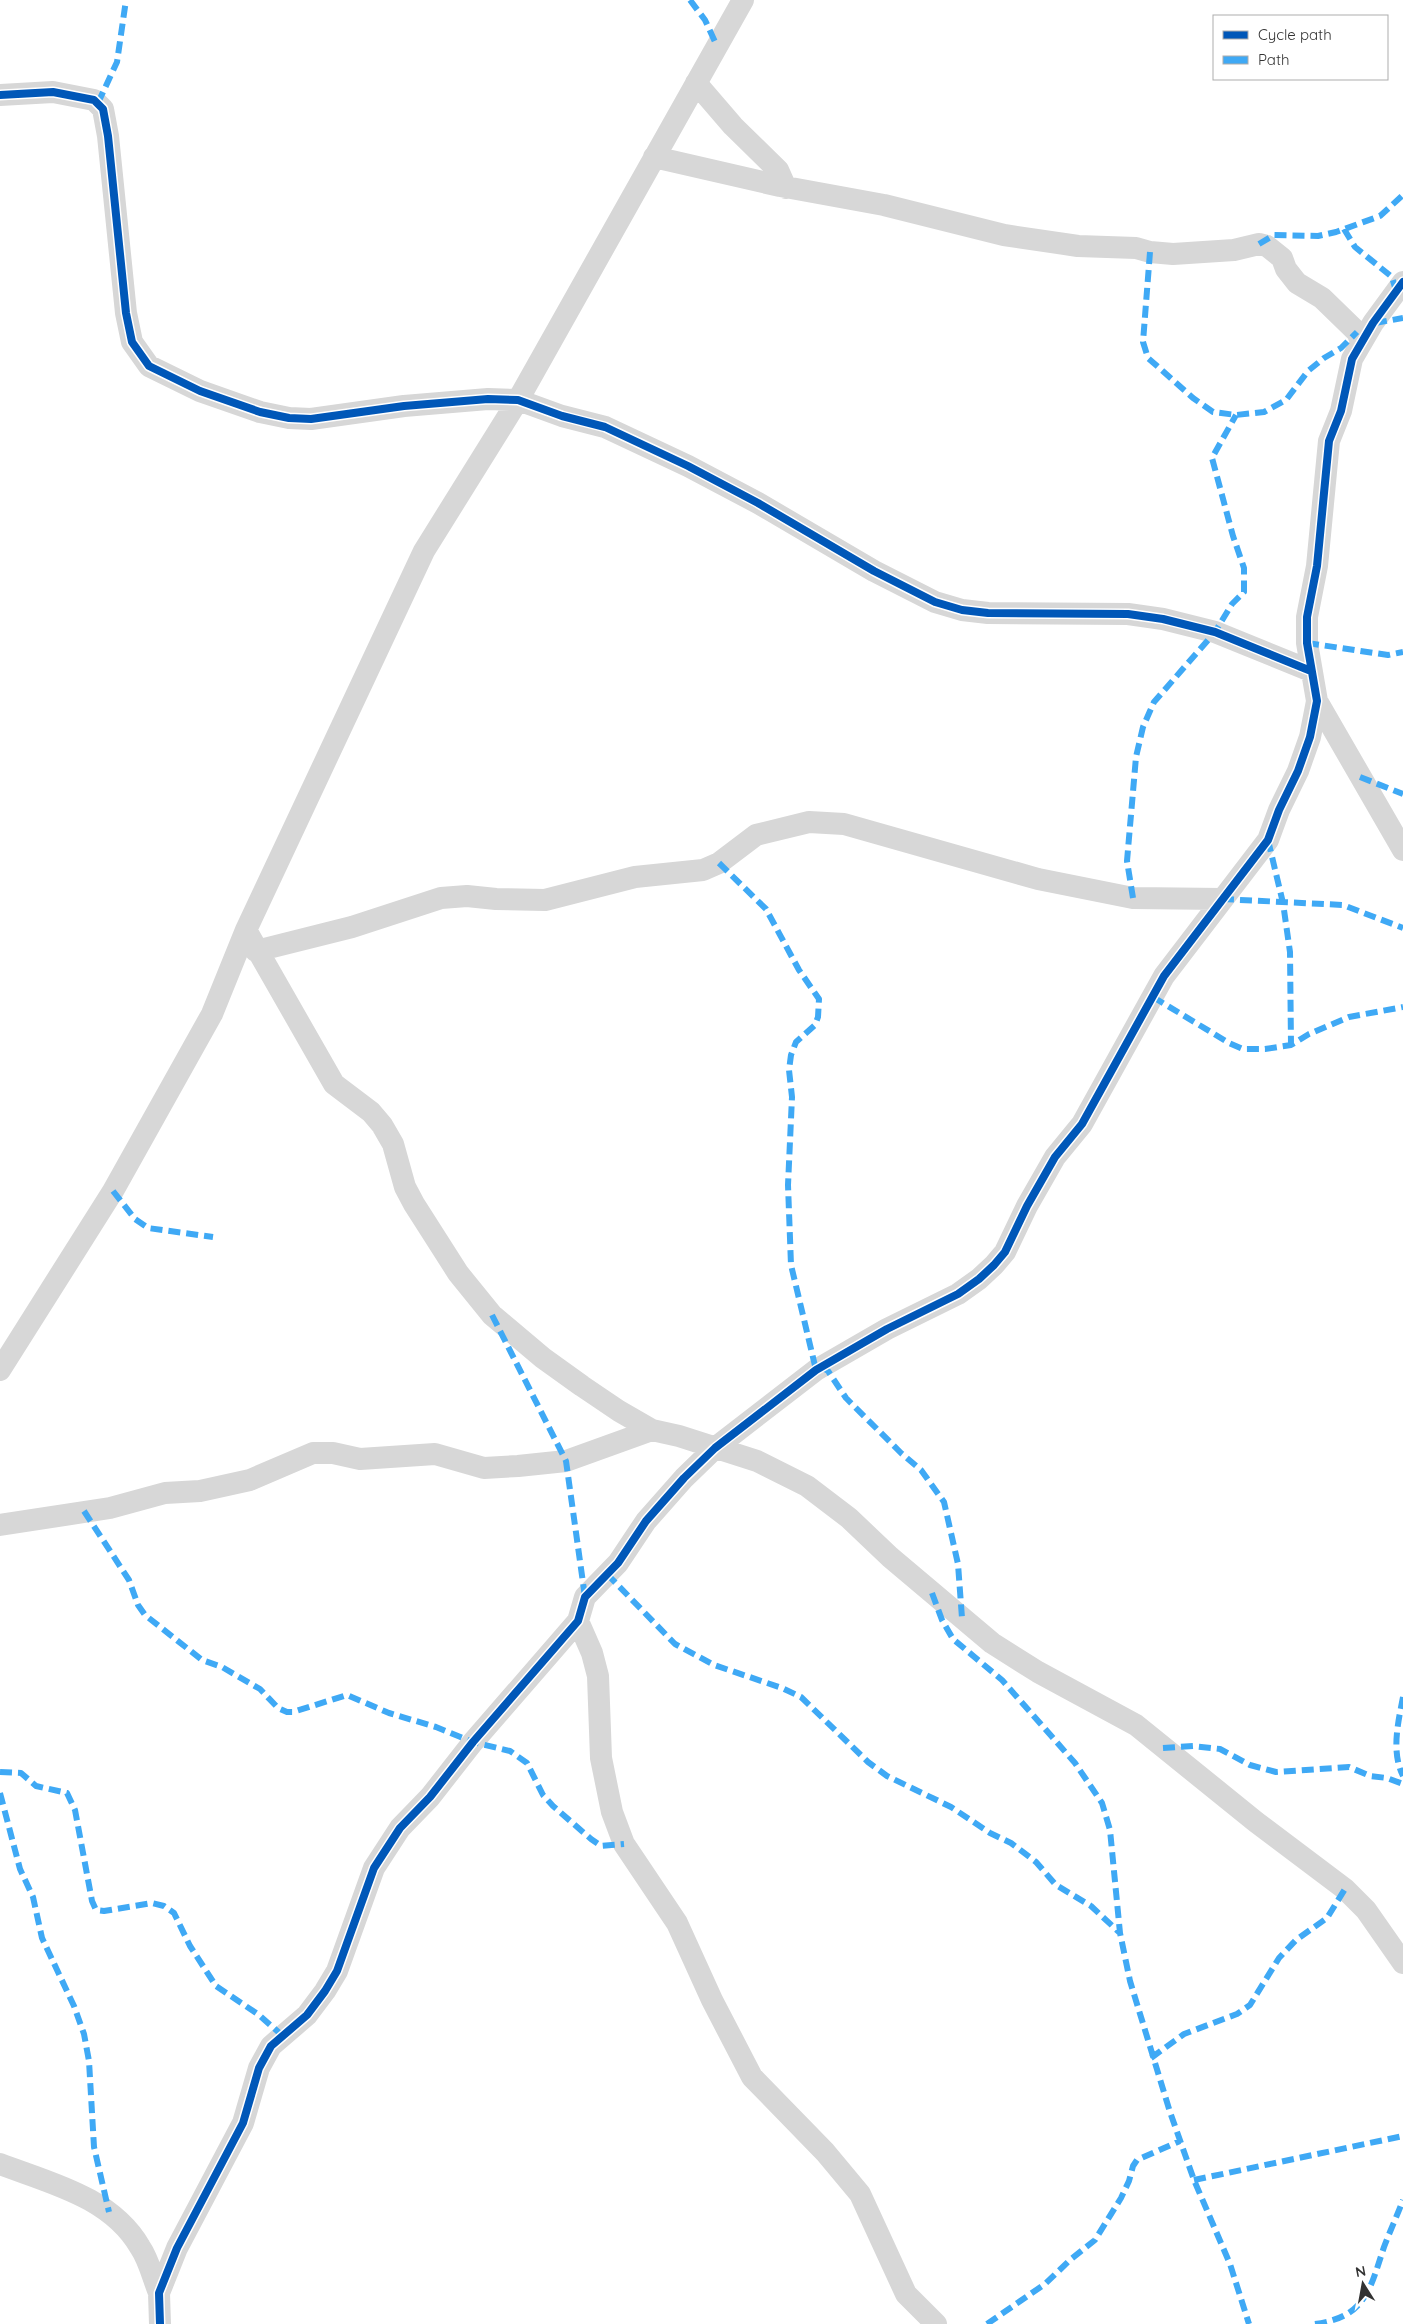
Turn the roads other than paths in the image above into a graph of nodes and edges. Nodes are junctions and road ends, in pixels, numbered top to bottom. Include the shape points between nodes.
1 (743, 0) edge
2 (696, 83) junction
3 (0, 96) edge
4 (654, 157) junction
5 (786, 188) junction
6 (1403, 282) edge
7 (1361, 341) junction
8 (518, 400) junction
9 (1311, 671) junction
10 (1317, 701) junction
11 (1403, 850) edge
12 (1222, 899) junction
13 (246, 930) junction
14 (256, 951) junction
15 (0, 1370) edge
16 (652, 1430) junction
17 (715, 1448) junction
18 (0, 1525) edge
19 (578, 1621) junction
20 (1403, 1963) edge
21 (0, 2164) edge
22 (159, 2293) junction
23 (160, 2324) edge
24 (936, 2324) edge

1 - 2 street
2 - 4 street
2 - 5 street via 733,126 778,170
3 - 8 street via 53,92 94,100 103,109 129,331 149,366 200,391 260,412 290,418 311,419 488,399
4 - 5 street
4 - 8 street
5 - 7 street via 884,205 1004,235 1078,246 1136,248 1174,254 1234,250 1259,244 1267,246 1282,258 1297,283 1322,298 1357,332
6 - 7 street
7 - 9 street via 1352,359 1341,411 1329,441 1317,566 1307,617
8 - 9 street via 605,427 688,466 935,602 988,613 1118,614 1162,619 1216,632
8 - 13 street via 424,551
9 - 10 street
10 - 11 street
10 - 12 street via 1310,738 1268,840
12 - 14 street via 1133,898 1038,878 844,824 809,822 756,835 703,870 635,877 545,900 441,898 352,927
12 - 17 street via 1164,976 1102,1090 1052,1163 1005,1252 994,1266 958,1294 887,1329 816,1370
13 - 14 street
13 - 15 street via 212,1014 172,1088 113,1191
14 - 16 street via 334,1084 372,1112 382,1125 393,1144 408,1194 458,1273 492,1314 543,1358
16 - 17 street
16 - 18 street via 566,1461 518,1466 484,1468 435,1454 360,1459 333,1453 313,1453 250,1480 200,1491 165,1493 110,1508
17 - 19 street via 652,1514 618,1563 585,1597
17 - 20 street via 757,1461 807,1486 849,1518 992,1643 1136,1725 1345,1889 1366,1910
19 - 22 street via 472,1742 430,1797 400,1828 374,1868 349,1943 325,1991 307,2015 271,2046 265,2056 243,2123 177,2248
19 - 24 street via 598,1676 601,1758 612,1812 624,1844 677,1923 752,2077 825,2152 860,2194 906,2294
21 - 22 street via 95,2201 109,2212 125,2226 141,2248
22 - 23 street

